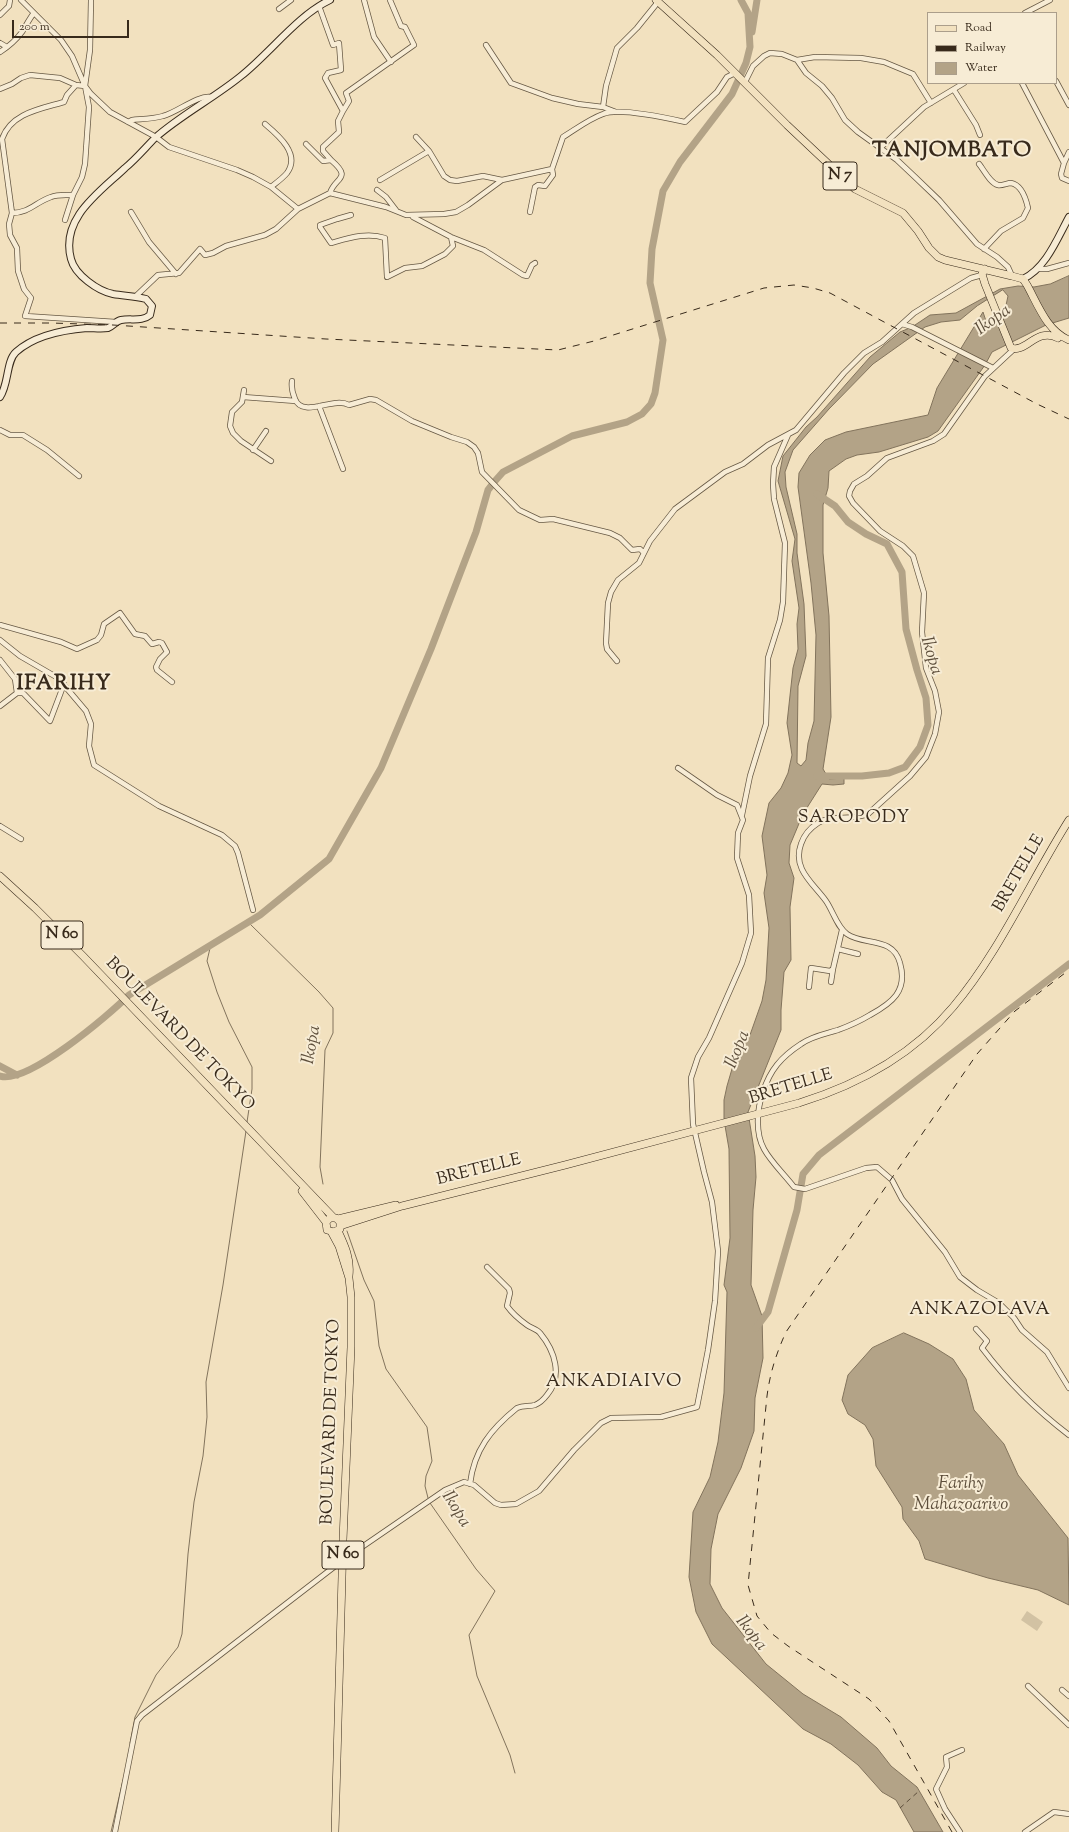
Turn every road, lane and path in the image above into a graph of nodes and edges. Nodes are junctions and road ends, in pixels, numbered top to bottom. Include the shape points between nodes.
1 (10, 0) edge
2 (21, 0) edge
3 (91, 0) edge
4 (291, 0) edge
5 (330, 0) edge
6 (364, 0) edge
7 (390, 0) edge
8 (1050, 0) edge
9 (657, 1) edge
10 (318, 6) junction
11 (279, 9) dead end
12 (1027, 12) edge
13 (34, 13) junction
14 (0, 15) edge
15 (0, 43) edge
16 (486, 44) dead end
17 (7, 47) junction
18 (0, 52) edge
19 (797, 60) junction
20 (391, 62) junction
21 (740, 77) junction
22 (1057, 83) edge
23 (963, 84) edge
24 (1023, 84) edge
25 (76, 85) junction
26 (85, 86) junction
27 (0, 89) edge
28 (954, 90) junction
29 (211, 98) junction
30 (931, 103) junction
31 (1069, 105) edge
32 (603, 107) junction
33 (343, 112) junction
34 (616, 112) junction
35 (128, 122) junction
36 (264, 124) dead end
37 (980, 135) dead end
38 (416, 137) dead end
39 (156, 138) junction
40 (306, 144) dead end
41 (880, 148) junction
42 (429, 151) junction
43 (1069, 152) edge
44 (331, 160) junction
45 (980, 164) dead end
46 (1064, 164) junction
47 (552, 169) junction
48 (380, 180) dead end
49 (502, 180) junction
50 (1069, 181) edge
51 (271, 187) junction
52 (377, 190) dead end
53 (330, 193) junction
54 (73, 195) junction
55 (298, 209) junction
56 (396, 210) junction
57 (131, 212) dead end
58 (530, 212) dead end
59 (12, 213) junction
60 (406, 215) junction
61 (351, 216) dead end
62 (1069, 217) edge
63 (65, 220) dead end
64 (451, 237) junction
65 (984, 249) junction
66 (535, 263) dead end
67 (1069, 263) edge
68 (1037, 269) junction
69 (984, 272) junction
70 (176, 274) junction
71 (1012, 276) junction
72 (1025, 282) junction
73 (136, 296) junction
74 (116, 322) junction
75 (902, 324) junction
76 (1050, 327) junction
77 (1046, 334) junction
78 (1069, 341) edge
79 (1012, 346) junction
80 (993, 368) junction
81 (292, 381) dead end
82 (244, 390) dead end
83 (0, 397) edge
84 (243, 397) junction
85 (296, 401) junction
86 (319, 406) junction
87 (0, 430) edge
88 (266, 431) dead end
89 (789, 435) junction
90 (776, 441) junction
91 (782, 448) junction
92 (253, 450) junction
93 (270, 461) dead end
94 (343, 469) dead end
95 (79, 476) dead end
96 (643, 552) junction
97 (0, 626) edge
98 (0, 640) edge
99 (0, 660) edge
100 (617, 661) dead end
101 (172, 682) dead end
102 (64, 684) junction
103 (17, 694) junction
104 (0, 706) edge
105 (678, 768) dead end
106 (737, 805) junction
107 (1069, 820) edge
108 (0, 826) edge
109 (21, 839) dead end
110 (0, 876) edge
111 (253, 910) dead end
112 (842, 930) junction
113 (838, 948) junction
114 (858, 954) dead end
115 (833, 969) junction
116 (831, 982) dead end
117 (809, 987) dead end
118 (756, 1115) junction
119 (698, 1131) junction
120 (293, 1177) junction
121 (326, 1222) junction
122 (336, 1225) junction
123 (487, 1267) dead end
124 (976, 1329) dead end
125 (1069, 1388) edge
126 (1069, 1435) edge
127 (470, 1484) junction
128 (343, 1560) junction
129 (1028, 1686) dead end
130 (1062, 1690) dead end
131 (1069, 1696) edge
132 (1069, 1725) edge
133 (962, 1750) dead end
134 (1069, 1814) edge
135 (116, 1832) edge
136 (335, 1832) edge
137 (960, 1832) edge
138 (1025, 1832) edge

1 - 14 street via 9,6
2 - 13 street
3 - 26 street via 90,50
4 - 11 street
5 - 10 street
6 - 20 street via 374,37
7 - 20 street via 401,26 405,27 414,45
8 - 12 street
9 - 21 main road, N 7
9 - 32 street via 637,28 617,48
10 - 29 street via 257,63
10 - 33 street via 333,45 339,43 341,70 328,73 325,78
13 - 17 street via 22,32
13 - 26 street via 62,40
15 - 17 street
16 - 32 street via 511,83 552,98
17 - 18 street
19 - 21 street via 782,54 770,53
19 - 30 street via 815,57 884,62 913,74
19 - 41 street via 806,73 832,98 845,120
20 - 33 street via 346,93 350,100
21 - 34 street via 727,77 717,92 685,122
21 - 69 main road, N 7 via 855,189 903,213 938,257
22 - 31 street
23 - 28 street
24 - 46 street
25 - 26 street
25 - 27 street via 60,78 30,75
25 - 59 street via 64,102 24,115 6,128 2,139 3,155
26 - 35 street via 110,112
26 - 54 street via 89,107 85,164
28 - 30 street
28 - 37 street
29 - 35 street via 205,96 163,116
29 - 39 street
30 - 41 street via 924,106
32 - 34 street
33 - 44 street via 338,121 338,132 323,147 323,151
34 - 47 street via 604,113 563,137
35 - 39 street
36 - 51 street via 281,138 291,156 286,174
38 - 42 street
39 - 51 street via 169,147 237,170
39 - 73 street via 86,204 70,236 71,259 81,275 102,290 113,294
40 - 44 street via 323,161
41 - 65 street via 897,160 939,200
42 - 48 street
42 - 49 street via 444,176 450,180 483,176
43 - 46 street
44 - 53 street via 341,170 342,176 332,186
45 - 65 street via 993,182 999,185 1012,183 1018,186 1028,208 1023,218 1001,231
46 - 50 street via 1061,175
47 - 49 street
47 - 58 street via 553,175 545,186 535,187
49 - 60 street via 456,212
51 - 55 street
52 - 56 street
53 - 55 street
53 - 56 street
54 - 59 street via 50,197 32,208
54 - 63 street
55 - 70 street via 276,230 265,235 226,246 205,256 200,249
56 - 60 street
57 - 70 street via 149,242
59 - 74 street via 10,235 17,248 18,271 24,289 31,298 25,316
60 - 64 street via 417,217
61 - 64 street via 320,227 331,243 369,235 385,237 387,277 405,268 422,266 445,254 453,246
62 - 68 street
64 - 66 street via 484,250 523,275 527,276
65 - 71 street via 1008,267
67 - 68 street
68 - 72 street
69 - 71 main road, N 7
69 - 75 street via 914,313
69 - 79 main road via 986,285
70 - 73 street via 158,275
71 - 72 main road, N 7
72 - 76 main road
73 - 74 street via 146,299 152,306 150,315 142,320
74 - 83 street via 106,328 75,329 51,334 25,345 13,356 5,391
75 - 80 street
75 - 89 street via 882,342 864,353
76 - 77 main road
76 - 78 main road
77 - 78 main road
77 - 79 main road
79 - 80 street
80 - 112 street via 944,434 933,441 887,458 856,482 850,491 849,496 856,507 880,531 913,556 924,593 922,632 926,668 940,712 930,748 910,776 868,814 859,818 819,822 809,830 802,842 799,864 803,873 830,908
81 - 85 street via 291,388
82 - 84 street
84 - 85 street
84 - 92 street via 242,402 232,412 230,426 233,433
85 - 86 street via 303,407
86 - 94 street
86 - 96 street via 337,402 349,405 370,399 376,400 412,421 474,446 482,472 526,514 540,520 553,519 610,532 632,550 640,549
87 - 95 street via 10,435 23,435 48,450
88 - 92 street
89 - 90 street
89 - 91 street
90 - 91 street
90 - 96 street via 743,464 724,472 684,501 662,524
91 - 106 street via 774,467 773,484 774,499 785,543 783,602 768,658 766,724 750,776 742,815
92 - 93 street
96 - 100 street via 639,563 618,580 608,603 606,643
97 - 101 street via 61,642 77,649 97,640 104,624 120,613 135,634 145,636 152,644 162,643 167,652 156,667
98 - 102 street
99 - 103 street via 15,680
102 - 103 street via 50,721 26,694
102 - 111 street via 90,717 89,746 94,765 158,806 222,835 231,842 238,853
103 - 104 street
105 - 106 street via 717,795
106 - 119 street via 743,820 738,833 737,858 749,895 751,933 742,963 698,1057 692,1078
107 - 118 main road, BRETELLE via 976,977 953,1008 936,1025 890,1062 854,1083 821,1097
108 - 109 street
110 - 120 main road, BOULEVARD DE TOKYO / N 60 via 122,996
112 - 113 street
112 - 118 street via 849,935 884,944 893,950 901,968 900,986 896,995 887,1006 857,1023 824,1033 801,1044 779,1062 768,1076
113 - 114 street
113 - 115 street
115 - 116 street
115 - 117 street via 830,971 811,968
118 - 119 main road, BRETELLE
118 - 125 street via 763,1148 798,1189 805,1189 866,1168 877,1167 883,1172 892,1180 902,1199 945,1252 960,1277 999,1302 1022,1330 1046,1352
119 - 122 main road, BRETELLE via 402,1206 394,1205
119 - 127 street via 712,1202 718,1251 715,1301 697,1407 661,1417 611,1418 601,1423 539,1491 516,1504 495,1503
120 - 121 main road
120 - 122 main road, BOULEVARD DE TOKYO
121 - 122 main road, BRETELLE via 330,1218
121 - 122 main road via 327,1230
122 - 128 main road, BOULEVARD DE TOKYO / N 60 via 348,1255 351,1297
123 - 127 street via 509,1289 506,1306 539,1332 544,1339 557,1370 554,1384 544,1398 535,1405 517,1408 482,1443 472,1469
124 - 126 street via 987,1342 982,1348 999,1371 1040,1413
127 - 128 street via 464,1482 445,1490
128 - 135 street via 137,1721
128 - 136 main road, BOULEVARD DE TOKYO / N 60
129 - 132 street
130 - 131 street
133 - 137 street via 946,1757 947,1767 936,1789 944,1809
134 - 138 street via 1054,1812

